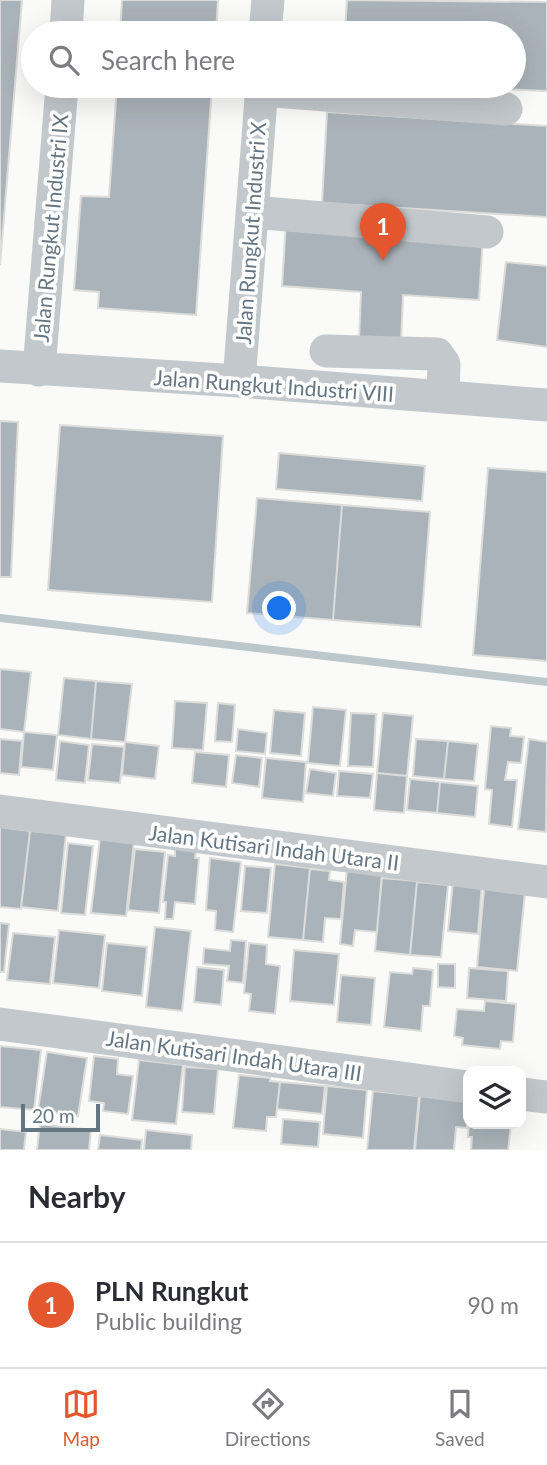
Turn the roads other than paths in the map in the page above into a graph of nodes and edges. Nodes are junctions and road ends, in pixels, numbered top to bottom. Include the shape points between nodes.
1 (68, 0) edge
2 (268, 0) edge
3 (67, 21) edge
4 (266, 21) edge
5 (61, 98) edge
6 (260, 98) edge
7 (384, 98) edge
8 (506, 108) dead end
9 (252, 212) junction
10 (487, 232) dead end
11 (326, 351) dead end
12 (0, 366) edge
13 (39, 370) junction
14 (239, 381) junction
15 (443, 397) junction
16 (547, 405) edge
17 (0, 811) edge
18 (547, 882) edge
19 (0, 1024) edge
20 (463, 1086) edge
21 (526, 1095) edge
22 (547, 1097) edge

1 - 3 street
2 - 4 street
5 - 13 street, Jalan Rungkut Industri IX
6 - 9 street, Jalan Rungkut Industri X
7 - 8 street
9 - 10 street
9 - 14 street, Jalan Rungkut Industri X
11 - 15 street via 437,354 444,364
12 - 13 street, Jalan Rungkut Industri VIII
13 - 14 street, Jalan Rungkut Industri VIII
14 - 15 street, Jalan Rungkut Industri VIII
15 - 16 street, Jalan Rungkut Industri VIII
17 - 18 street, Jalan Kutisari Indah Utara II
19 - 20 street, Jalan Kutisari Indah Utara III
21 - 22 street

